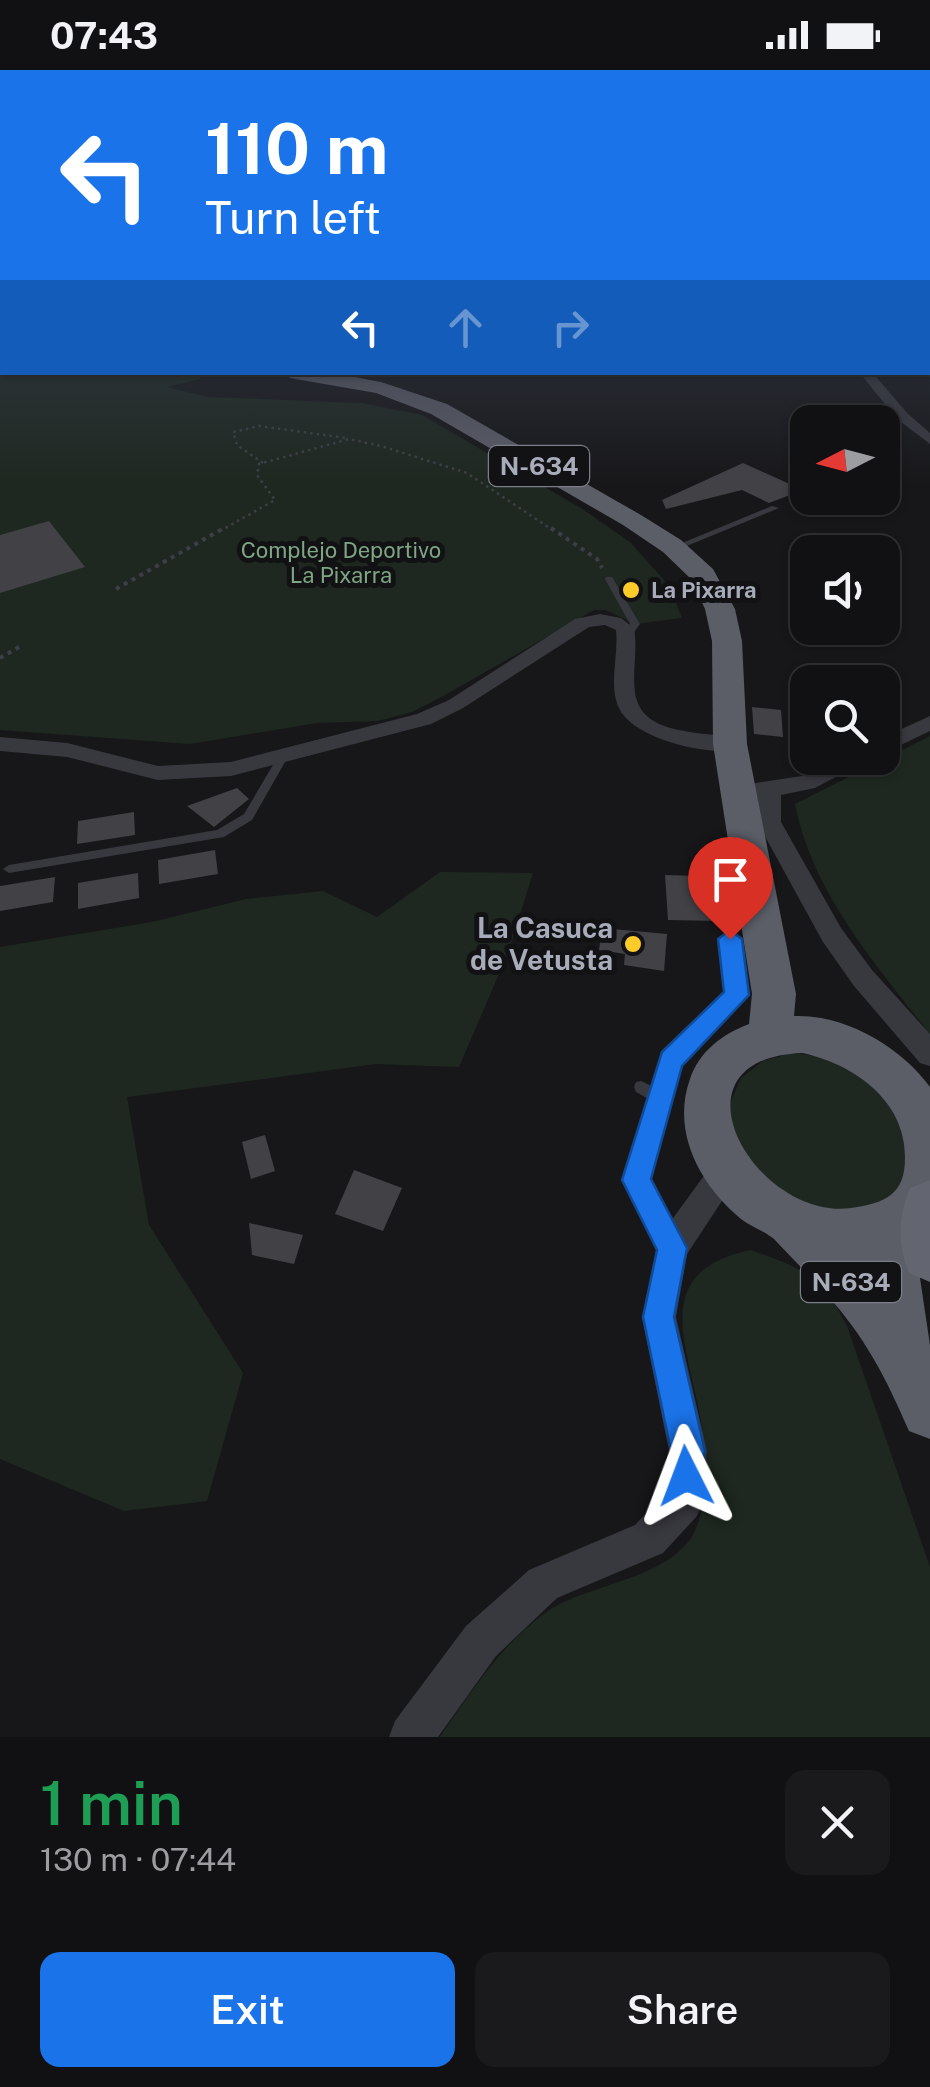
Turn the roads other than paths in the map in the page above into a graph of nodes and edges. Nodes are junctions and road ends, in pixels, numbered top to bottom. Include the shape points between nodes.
1 (307, 375) edge
2 (855, 375) edge
3 (867, 375) edge
4 (877, 387) junction
5 (930, 440) edge
6 (774, 508) dead end
7 (674, 548) junction
8 (609, 579) road end
9 (627, 636) junction
10 (930, 723) edge
11 (900, 738) edge
12 (0, 744) edge
13 (730, 744) junction
14 (284, 755) junction
15 (824, 775) edge
16 (753, 790) junction
17 (9, 869) dead end
18 (749, 943) junction
19 (770, 1036) junction
20 (835, 1042) junction
21 (930, 1054) edge
22 (641, 1087) dead end
23 (660, 1098) junction
24 (930, 1167) edge
25 (726, 1172) junction
26 (930, 1175) edge
27 (794, 1226) junction
28 (919, 1227) edge
29 (672, 1248) junction
30 (901, 1344) junction
31 (930, 1410) edge
32 (411, 1737) edge

1 - 7 highway, N-634 via 381,388 440,408
2 - 4 street
3 - 4 street
4 - 5 street
6 - 7 lane
7 - 13 highway, N-634 via 703,575 720,609
8 - 9 lane via 635,624
9 - 13 street via 625,694 640,723
9 - 14 street via 613,619 582,623 424,720
10 - 11 street
12 - 14 street via 67,750 158,773 230,768
13 - 16 highway, N-634
14 - 17 lane via 248,818 220,834
15 - 16 street
16 - 18 highway, N-634
16 - 21 street via 832,935
18 - 19 highway, N-634 via 774,994
18 - 20 highway, N-634
18 - 23 lane via 736,995 671,1060
19 - 20 highway, N-634
19 - 25 highway, N-634 via 733,1052 707,1092 706,1127
20 - 24 highway, N-634 via 890,1074 911,1098 929,1135
22 - 23 lane
23 - 29 lane via 636,1180
25 - 27 highway, N-634 via 755,1203
25 - 29 street
26 - 28 highway, N-634 via 918,1204
27 - 28 highway, N-634 via 836,1236
27 - 30 highway, N-634
28 - 30 highway, N-634 via 893,1278
29 - 32 street via 658,1317 688,1451 683,1502 648,1538 543,1584 481,1640
30 - 31 highway, N-634

